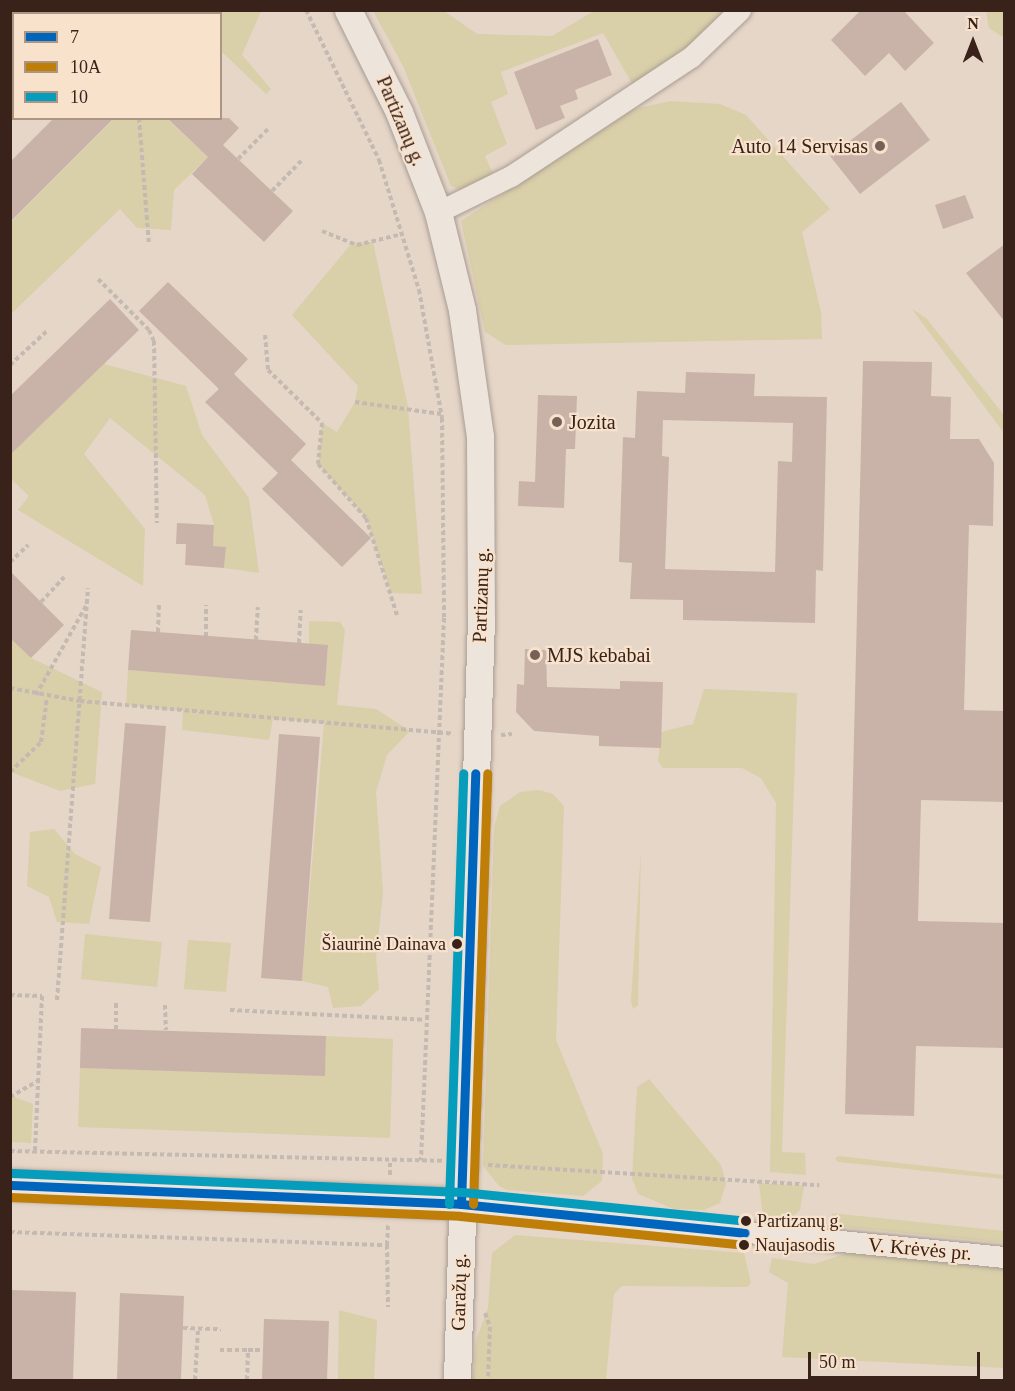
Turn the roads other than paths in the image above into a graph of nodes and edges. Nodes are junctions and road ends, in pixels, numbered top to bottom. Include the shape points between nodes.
1 (348, 10) edge
2 (740, 10) edge
3 (438, 212) junction
4 (10, 1185) edge
5 (461, 1204) junction
6 (1005, 1257) edge
7 (457, 1380) edge

1 - 3 street, Partizanų g. via 399,112
2 - 3 street via 691,57 521,170
3 - 5 street, Partizanų g. via 462,310 480,436 483,516
4 - 5 main road, V. Krėvės pr.
5 - 6 street, V. Krėvės pr.
5 - 7 street, Garažų g.

